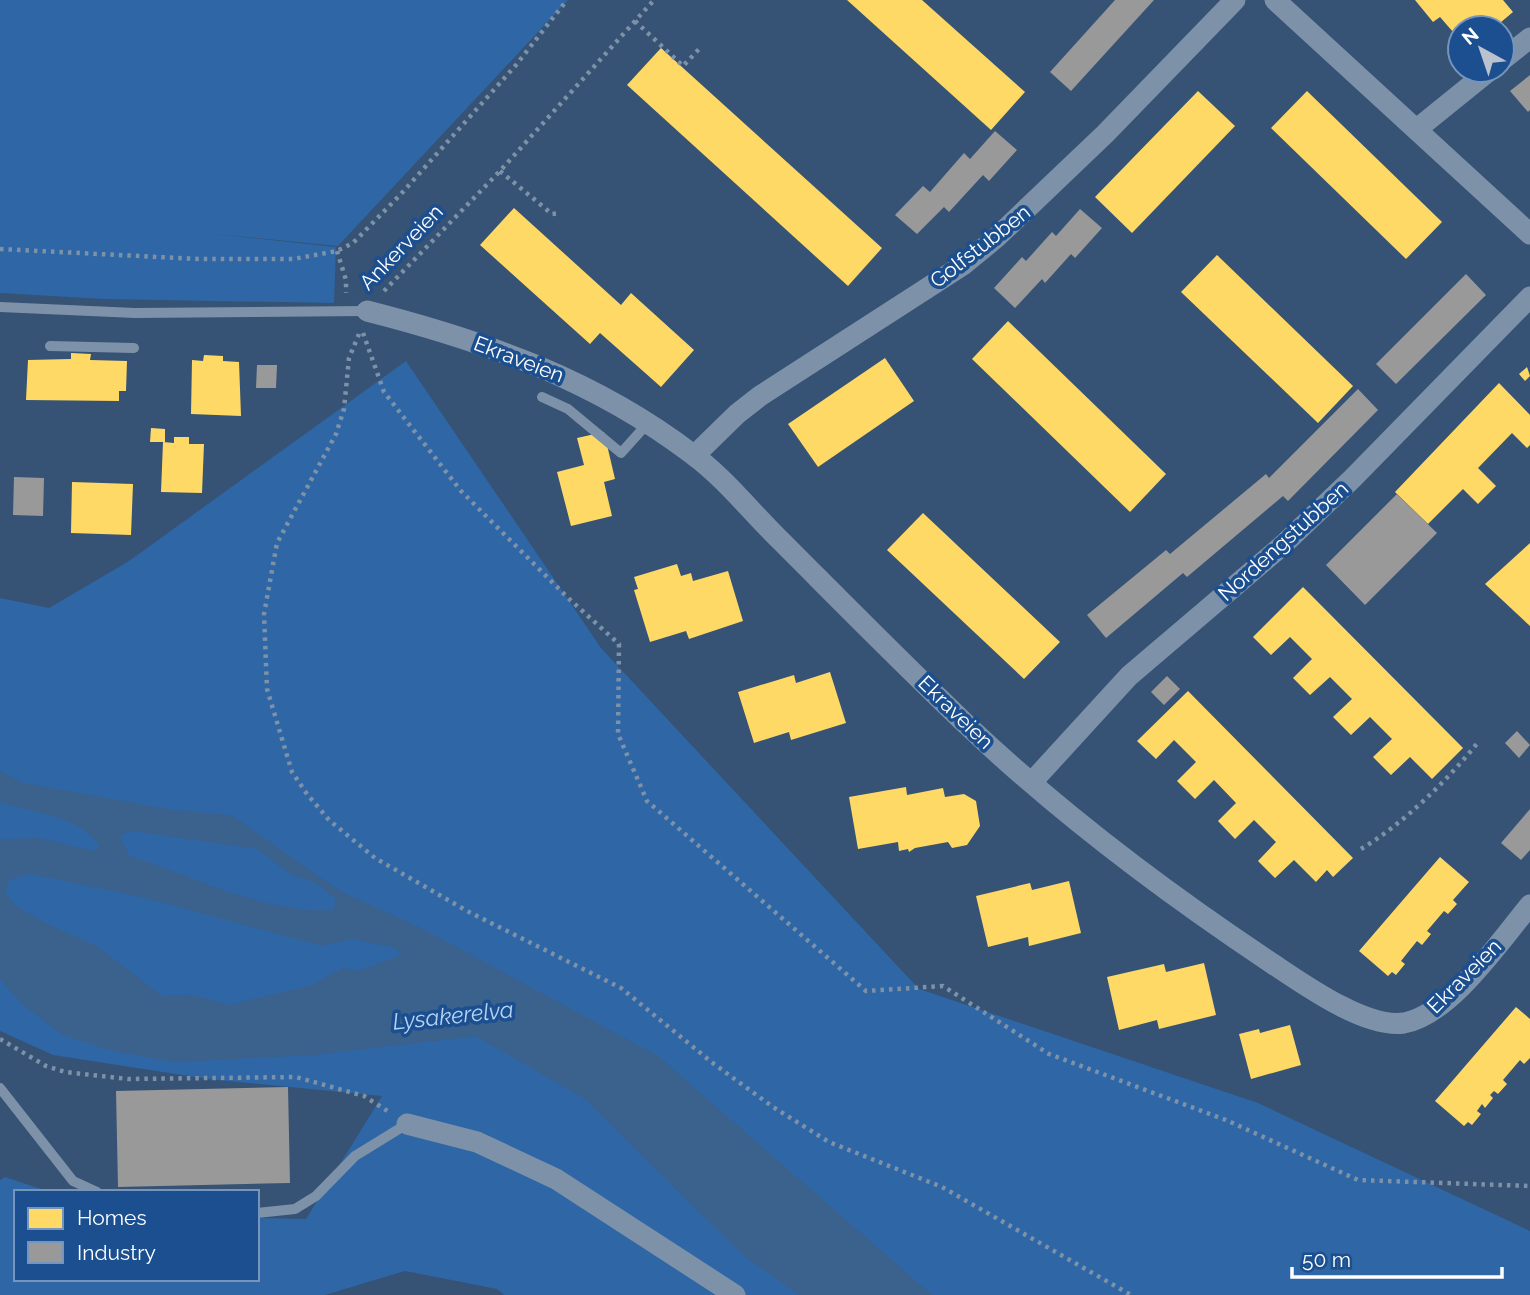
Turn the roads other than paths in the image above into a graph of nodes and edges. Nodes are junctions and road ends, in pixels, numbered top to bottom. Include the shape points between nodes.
1 (1235, 0) edge
2 (1275, 0) edge
3 (1530, 38) edge
4 (1516, 49) edge
5 (1473, 84) edge
6 (1417, 129) junction
7 (1530, 234) edge
8 (1530, 297) edge
9 (1, 307) edge
10 (367, 311) joint
11 (0, 320) edge
12 (50, 346) dead end
13 (134, 348) dead end
14 (542, 397) dead end
15 (648, 423) junction
16 (695, 456) junction
17 (1032, 782) junction
18 (1530, 905) edge
19 (0, 1088) edge
20 (407, 1124) joint
21 (93, 1190) edge
22 (259, 1213) edge
23 (735, 1295) edge

1 - 16 street, Golfstubben via 997,237 963,265 760,397
2 - 6 street
3 - 4 street
5 - 6 street
6 - 7 street
8 - 17 street, Nordengstubben via 1294,535 1129,676
9 - 10 lane, Ankerveien via 135,313
9 - 11 lane
10 - 15 street, Ekraveien via 442,330 533,362 620,404
12 - 13 lane
14 - 15 lane via 568,409 621,453
15 - 16 street, Ekraveien
16 - 17 street, Ekraveien via 970,727
17 - 18 street, Ekraveien via 1241,942 1316,992 1388,1023 1425,1016 1443,1003
19 - 21 lane via 73,1181
20 - 22 lane via 355,1156 316,1196 295,1209
20 - 23 street via 477,1142 556,1179

